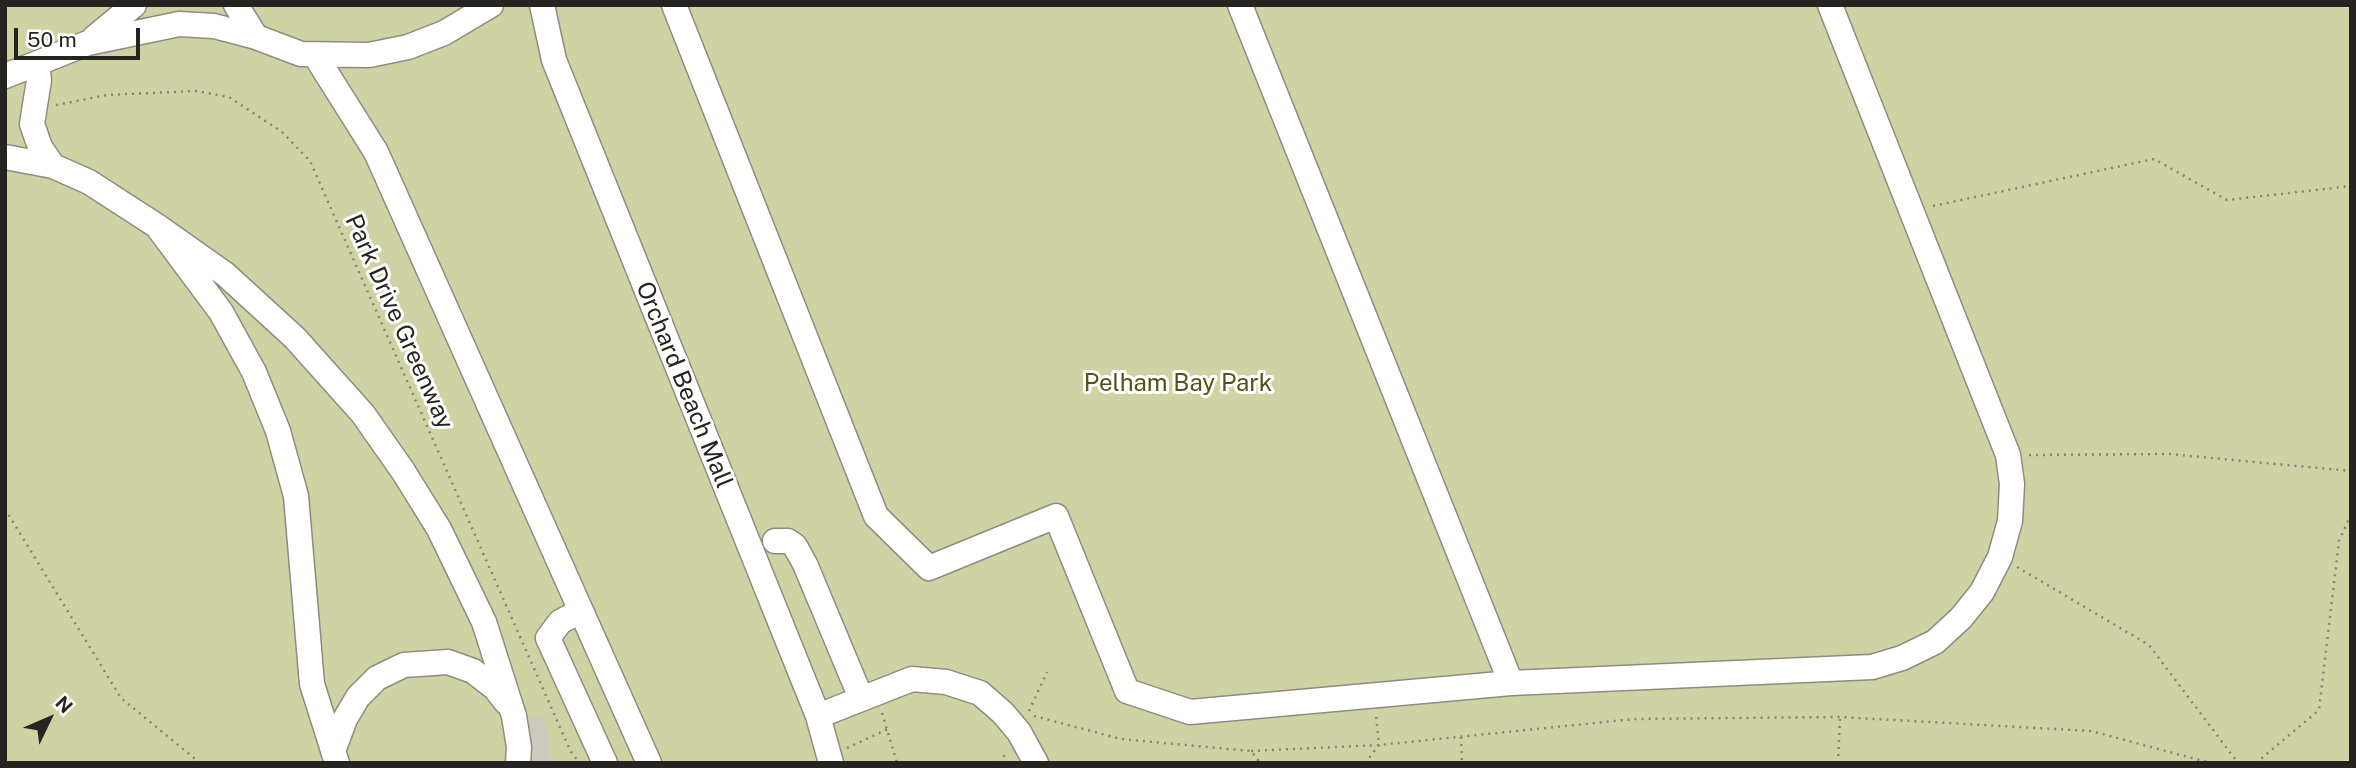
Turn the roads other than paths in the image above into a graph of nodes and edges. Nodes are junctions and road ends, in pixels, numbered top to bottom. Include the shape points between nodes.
1 (134, 5) edge
2 (236, 5) edge
3 (491, 5) edge
4 (542, 5) edge
5 (674, 5) edge
6 (1240, 5) edge
7 (1830, 5) edge
8 (257, 37) junction
9 (88, 43) junction
10 (315, 55) junction
11 (37, 64) junction
12 (5, 76) edge
13 (5, 157) edge
14 (53, 166) junction
15 (157, 226) junction
16 (775, 541) dead end
17 (580, 611) junction
18 (1511, 683) junction
19 (867, 696) junction
20 (514, 716) junction
21 (818, 716) junction
22 (838, 756) edge
23 (335, 757) edge
24 (518, 763) edge
25 (605, 763) edge
26 (649, 763) edge
27 (1036, 763) edge

1 - 9 street
2 - 8 street
3 - 10 street via 452,29 408,47 369,55
4 - 21 street, Orchard Beach Mall via 554,60
5 - 18 street via 876,516 929,568 1056,516 1128,691 1190,712
6 - 18 street
7 - 18 street via 2008,455 2011,509 2000,557 1982,592 1935,642 1872,667
8 - 9 street via 214,26 179,24
8 - 10 street via 287,50
9 - 11 street
10 - 17 street via 376,152
11 - 12 street
11 - 14 street via 32,124
13 - 14 street
14 - 15 street via 105,191
15 - 20 street via 225,274 270,314 318,361 384,442 439,529 471,592
15 - 23 street via 221,312 254,372 278,431 296,496 312,684
16 - 19 street via 795,546
17 - 25 street via 560,622 548,638
17 - 26 street
19 - 21 street
19 - 27 street via 912,679 962,685 1003,712
20 - 23 street via 495,688 473,671 448,662 404,665 377,678 358,697 345,719
20 - 24 street
21 - 22 street, Orchard Beach Mall

